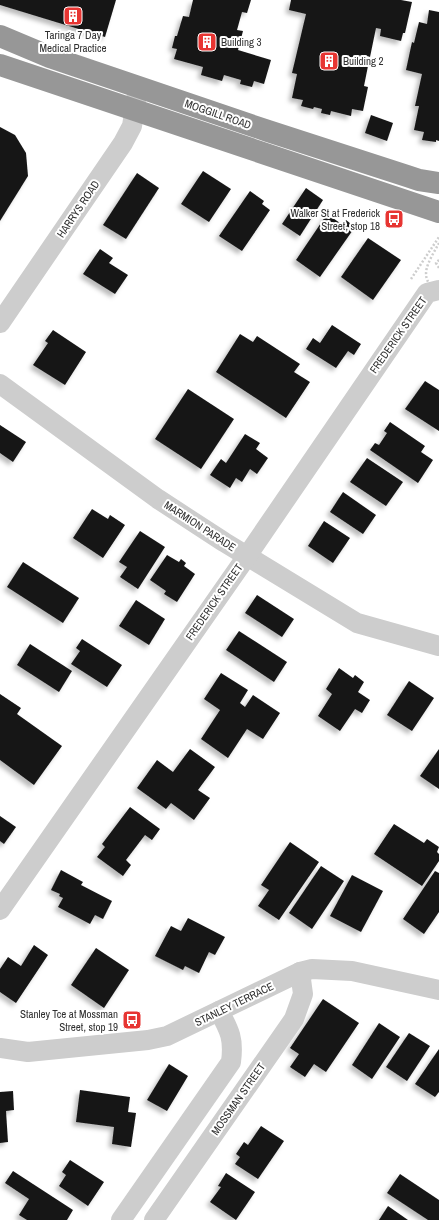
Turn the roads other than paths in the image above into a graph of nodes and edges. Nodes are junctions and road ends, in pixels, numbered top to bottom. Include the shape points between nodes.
1 (0, 36) edge
2 (0, 65) edge
3 (138, 87) junction
4 (134, 110) junction
5 (439, 183) edge
6 (439, 212) edge
7 (435, 292) edge
8 (0, 323) edge
9 (0, 384) edge
10 (247, 556) junction
11 (439, 646) edge
12 (0, 910) edge
13 (300, 972) junction
14 (439, 990) edge
15 (219, 1011) junction
16 (0, 1048) edge
17 (28, 1052) junction
18 (0, 1061) edge
19 (121, 1220) edge
20 (154, 1220) edge

1 - 3 highway, MOGGILL ROAD via 50,57
2 - 4 highway, MOGGILL ROAD
3 - 4 street, HARRYS ROAD
3 - 5 highway, MOGGILL ROAD via 381,168
4 - 6 highway, MOGGILL ROAD
4 - 8 street, HARRYS ROAD via 132,126 124,143
7 - 10 street, FREDERICK STREET
9 - 10 street, MARMION PARADE via 158,499
10 - 11 street, MARMION PARADE via 357,623
10 - 12 street, FREDERICK STREET
13 - 14 street, STANLEY TERRACE via 312,969 352,971
13 - 15 street, STANLEY TERRACE
13 - 20 street, MOSSMAN STREET via 304,994 294,1019
15 - 17 street, STANLEY TERRACE via 167,1036
15 - 19 street via 233,1047 231,1062
16 - 17 street, STANLEY TERRACE
17 - 18 street, STANLEY TERRACE via 11,1060

